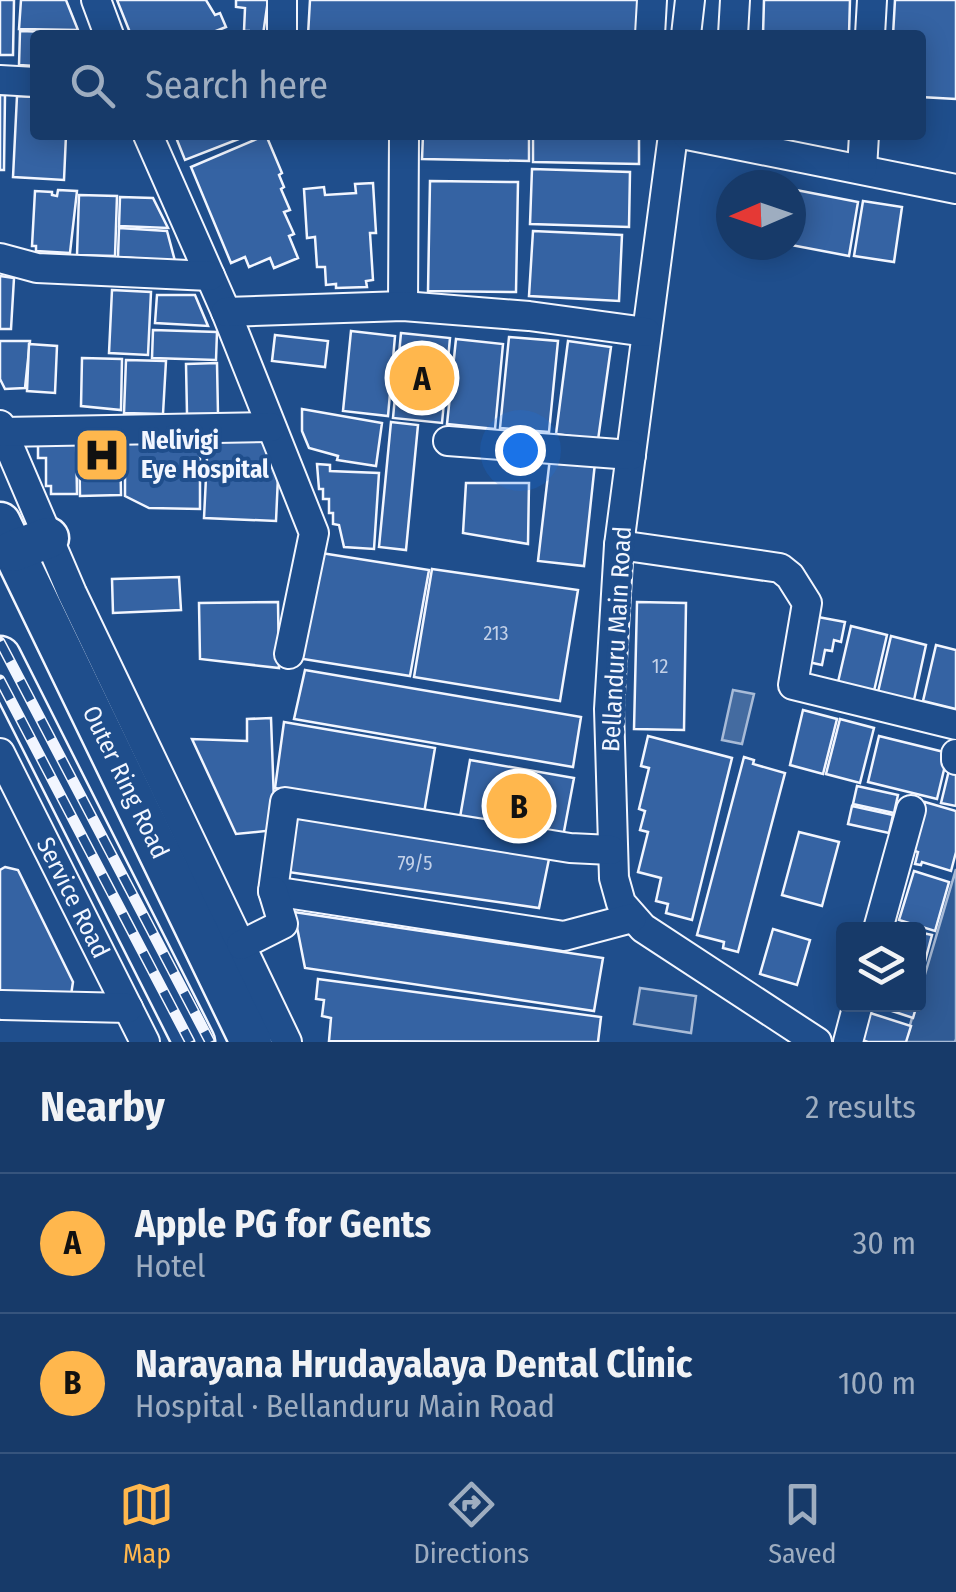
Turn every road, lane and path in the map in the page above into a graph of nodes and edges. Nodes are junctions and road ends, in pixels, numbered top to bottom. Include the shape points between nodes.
1 (96, 0) edge
2 (282, 0) edge
3 (652, 0) edge
4 (690, 0) edge
5 (736, 0) edge
6 (872, 0) edge
7 (106, 30) edge
8 (282, 30) edge
9 (650, 30) edge
10 (687, 30) edge
11 (734, 30) edge
12 (870, 30) edge
13 (0, 80) edge
14 (30, 82) edge
15 (150, 140) edge
16 (404, 140) edge
17 (672, 140) edge
18 (713, 140) edge
19 (864, 140) edge
20 (862, 169) junction
21 (956, 188) edge
22 (0, 258) edge
23 (210, 276) junction
24 (404, 306) junction
25 (226, 312) junction
26 (646, 332) junction
27 (271, 428) junction
28 (2, 429) edge
29 (448, 440) dead end
30 (631, 456) junction
31 (21, 537) edge
32 (619, 545) junction
33 (288, 654) dead end
34 (0, 657) edge
35 (956, 725) edge
36 (0, 753) edge
37 (910, 810) dead end
38 (611, 850) junction
39 (273, 891) junction
40 (632, 918) junction
41 (880, 922) edge
42 (241, 944) junction
43 (2, 1005) edge
44 (128, 1008) junction
45 (856, 1012) edge
46 (145, 1042) edge
47 (194, 1042) edge
48 (251, 1042) edge
49 (288, 1042) edge
50 (817, 1042) edge
51 (848, 1042) edge

1 - 7 street
2 - 8 street
3 - 9 street
4 - 10 street
5 - 11 street
6 - 12 street
13 - 14 street
15 - 23 street
16 - 24 street
17 - 26 street, Bellanduru Main Road
18 - 20 street
19 - 20 street
20 - 21 street
22 - 23 street via 37,268
23 - 25 street
24 - 25 street
24 - 26 street
25 - 27 street
26 - 30 street, Bellanduru Main Road
27 - 28 street
27 - 33 street via 314,533
28 - 31 street
29 - 30 street
30 - 32 street, Bellanduru Main Road
31 - 42 street via 72,593
31 - 48 highway, Outer Ring Road
32 - 35 street via 780,568 807,603 793,685
32 - 38 street, Bellanduru Main Road
34 - 47 highway
36 - 44 street, Service Road
37 - 41 street
38 - 39 street via 285,802
38 - 40 street, Bellanduru Main Road via 617,891
39 - 40 street via 564,936
39 - 42 street via 282,924
40 - 50 street
42 - 49 street
43 - 44 street
44 - 46 street, Service Road
45 - 51 street

